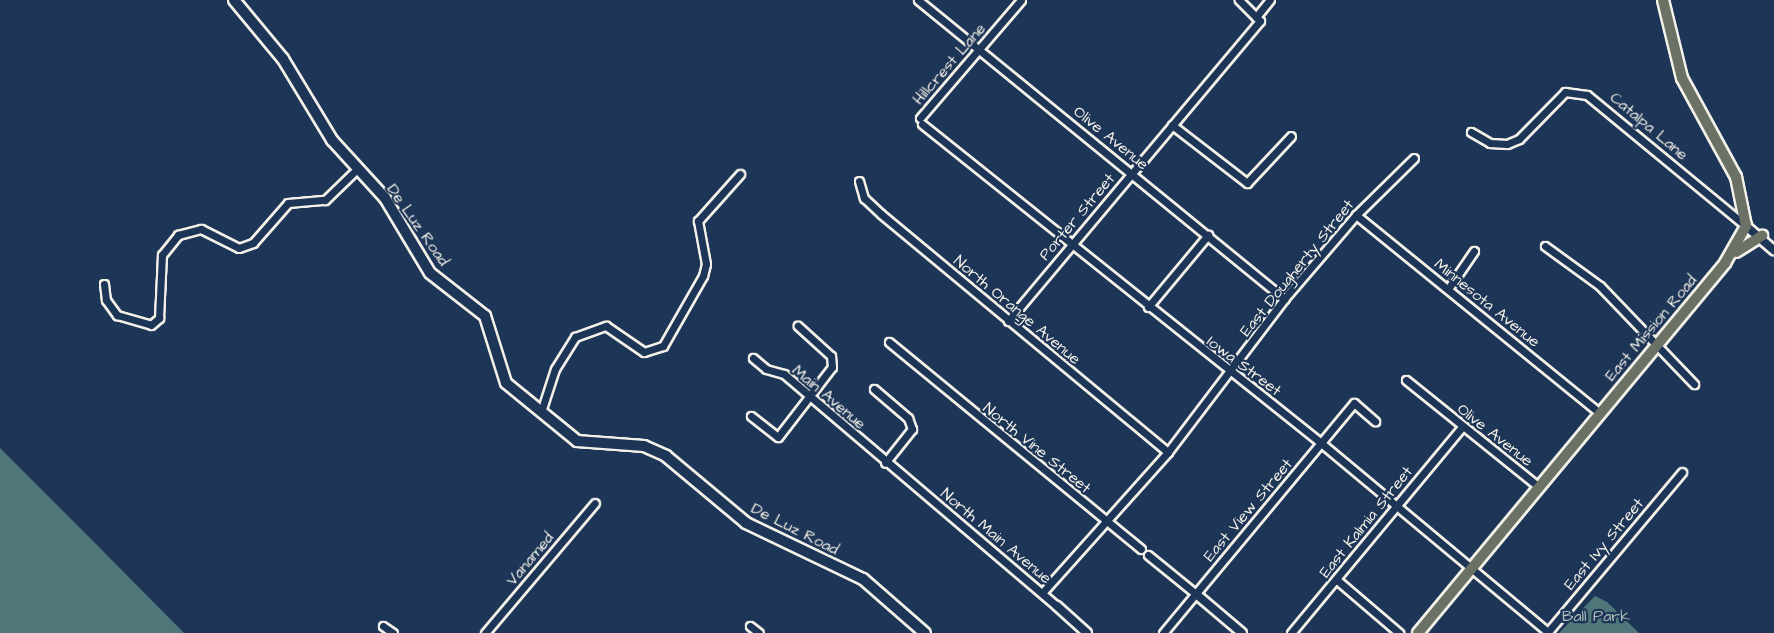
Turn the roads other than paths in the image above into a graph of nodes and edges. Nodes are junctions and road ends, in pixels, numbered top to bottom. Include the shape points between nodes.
1 (234, 0) edge
2 (918, 0) edge
3 (1021, 0) edge
4 (1239, 0) edge
5 (1270, 0) edge
6 (1663, 0) edge
7 (1258, 19) junction
8 (979, 50) junction
9 (921, 121) joint
10 (1172, 124) junction
11 (1471, 132) dead end
12 (1291, 136) dead end
13 (1414, 158) dead end
14 (356, 170) junction
15 (1132, 171) junction
16 (740, 174) dead end
17 (859, 181) dead end
18 (1356, 215) junction
19 (1746, 226) junction
20 (1208, 235) junction
21 (1762, 236) junction
22 (1070, 245) junction
23 (1545, 246) dead end
24 (1774, 250) edge
25 (1474, 251) dead end
26 (1725, 263) junction
27 (104, 284) dead end
28 (1448, 289) junction
29 (1284, 299) junction
30 (1148, 307) junction
31 (1008, 321) junction
32 (798, 326) dead end
33 (889, 342) dead end
34 (1656, 345) junction
35 (753, 358) dead end
36 (1231, 372) junction
37 (1406, 380) dead end
38 (1694, 384) dead end
39 (874, 389) dead end
40 (810, 397) junction
41 (541, 412) junction
42 (1600, 413) junction
43 (751, 416) dead end
44 (1375, 421) dead end
45 (1462, 427) junction
46 (1321, 443) junction
47 (1168, 452) junction
48 (885, 463) junction
49 (1682, 472) dead end
50 (1539, 487) junction
51 (595, 503) dead end
52 (1398, 506) junction
53 (1105, 517) junction
54 (1141, 549) dead end
55 (1148, 555) dead end
56 (1471, 568) junction
57 (1337, 580) junction
58 (1042, 593) junction
59 (1196, 594) junction
60 (1057, 606) joint
61 (383, 626) dead end
62 (750, 626) dead end
63 (1547, 632) edge
64 (393, 633) edge
65 (485, 633) edge
66 (759, 633) edge
67 (925, 633) edge
68 (1087, 633) edge
69 (1163, 633) edge
70 (1242, 633) edge
71 (1291, 633) edge
72 (1399, 633) edge
73 (1418, 633) edge

1 - 14 main road, De Luz Road via 283,59
2 - 8 street, Olive Avenue
3 - 8 street, Hillcrest Lane
4 - 7 street
5 - 7 street, Porter Street
6 - 19 main road via 1682,78 1736,177
7 - 10 street, Porter Street
8 - 9 street, Hillcrest Lane
8 - 15 street, Olive Avenue
9 - 22 street, Iowa Street
10 - 12 street via 1247,183
10 - 15 street, Porter Street
11 - 19 street, Catalpa Lane via 1490,143 1507,144 1519,140 1565,92 1587,95
13 - 18 street, East Dougherty Street
14 - 27 street via 325,200 288,203 253,243 239,248 201,229 177,235 162,255 159,318 151,325 117,315 106,300
14 - 41 main road, De Luz Road via 385,198 430,273 485,316 506,383
15 - 20 street, Olive Avenue
15 - 22 street, Porter Street
16 - 41 street via 698,221 706,264 703,276 663,346 644,352 606,326 575,337 555,369
17 - 31 street, North Orange Avenue via 864,198
18 - 28 street, Minnesota Avenue
18 - 29 street, East Dougherty Street
19 - 21 street
19 - 26 main road, East Mission Road
20 - 29 street, Olive Avenue
20 - 30 street
21 - 24 street
21 - 26 main road
22 - 30 street, Iowa Street
22 - 31 street, Porter Street
23 - 34 street via 1600,286
25 - 28 street
26 - 34 main road, East Mission Road
28 - 42 street, Minnesota Avenue
29 - 36 street, East Dougherty Street
30 - 36 street, Iowa Street
31 - 47 street, North Orange Avenue
32 - 40 street via 833,361
33 - 53 street, North Vine Street via 1096,516
34 - 38 street
34 - 42 main road, East Mission Road
35 - 40 street, Main Avenue via 766,369 784,374
36 - 46 street, Iowa Street
36 - 47 street, East Dougherty Street
37 - 45 street, Olive Avenue
39 - 48 street via 908,418 912,429
40 - 43 street via 777,437
40 - 48 street, Main Avenue
41 - 67 main road, De Luz Road via 577,441 644,446 666,456 746,523 863,579
42 - 50 main road, East Mission Road
44 - 46 street, East View Street via 1354,403
45 - 50 street, Olive Avenue
45 - 52 street, East Kalmia Street
46 - 52 street, Iowa Street
46 - 59 street, East View Street
47 - 53 street, East Dougherty Street
48 - 58 street, North Main Avenue
49 - 63 street, East Ivy Street
50 - 56 main road, East Mission Road
51 - 65 street, Vanamed
52 - 56 street, Iowa Street
52 - 57 street, East Kalmia Street
53 - 54 street, North Vine Street
53 - 58 street, East Dougherty Street
55 - 59 street
56 - 63 street, Iowa Street
56 - 73 main road, East Mission Road
57 - 71 street, East Kalmia Street
57 - 72 street
58 - 60 street, North Main Avenue
59 - 69 street, East View Street
59 - 70 street
60 - 68 street, North Main Avenue
61 - 64 street
62 - 66 street

